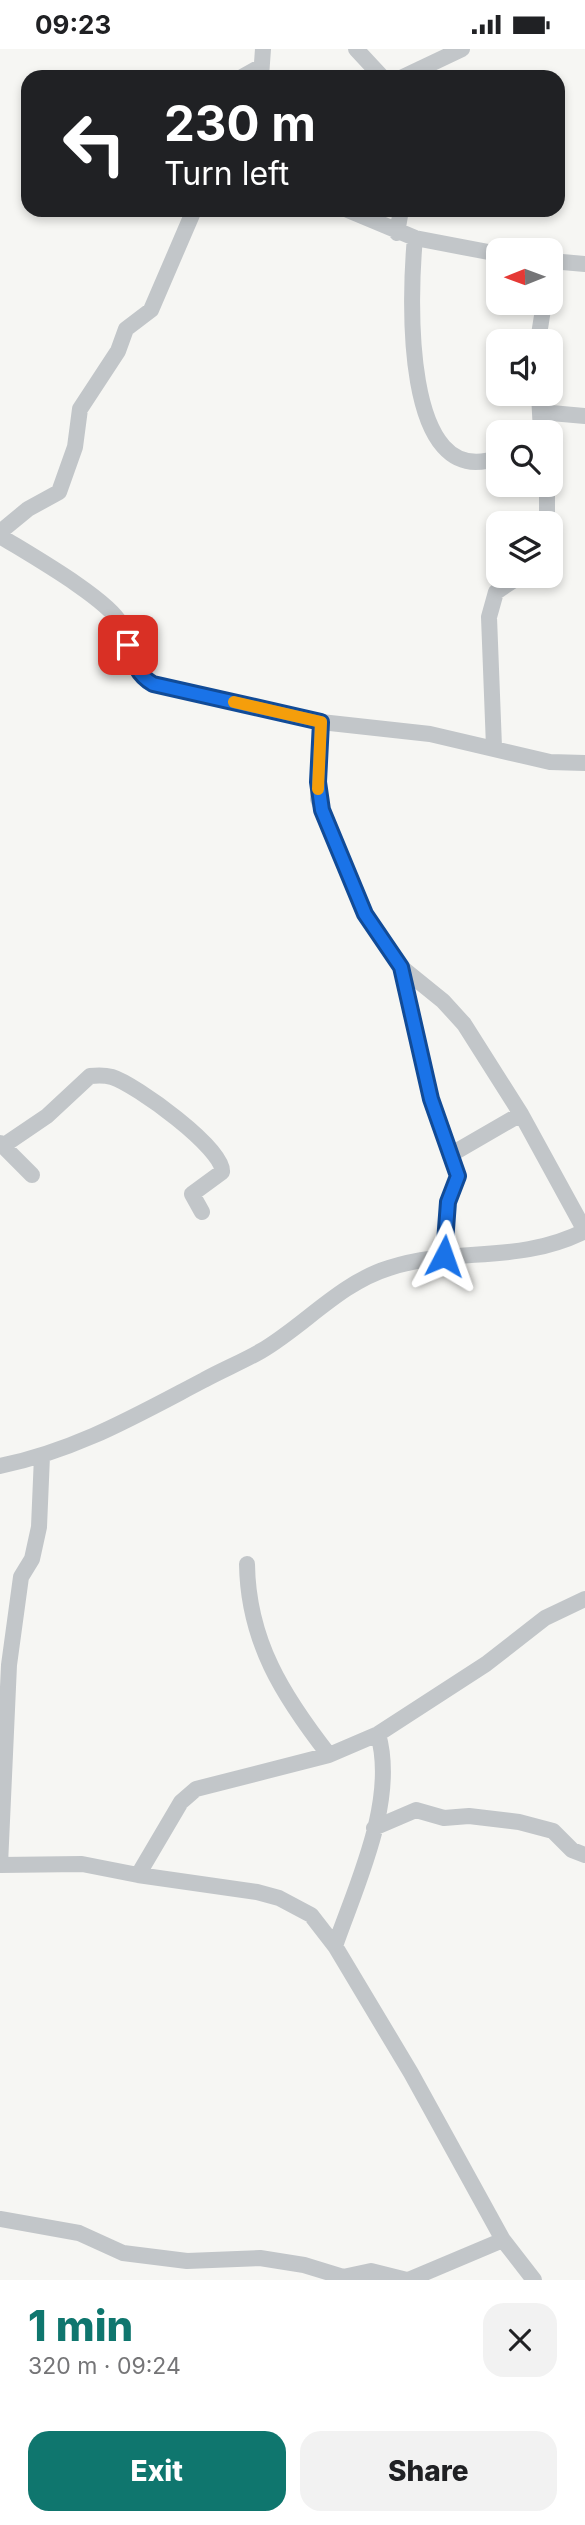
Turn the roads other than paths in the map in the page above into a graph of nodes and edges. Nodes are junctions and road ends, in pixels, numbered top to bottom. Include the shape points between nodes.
1 (263, 49) edge
2 (355, 49) edge
3 (462, 49) edge
4 (261, 70) edge
5 (375, 70) edge
6 (418, 70) edge
7 (191, 217) edge
8 (363, 217) edge
9 (400, 217) edge
10 (397, 233) junction
11 (415, 238) junction
12 (486, 252) edge
13 (564, 262) edge
14 (585, 264) edge
15 (540, 406) edge
16 (540, 412) junction
17 (585, 416) edge
18 (540, 420) edge
19 (486, 460) edge
20 (0, 534) edge
21 (501, 588) edge
22 (321, 722) junction
23 (494, 747) junction
24 (585, 763) edge
25 (401, 967) junction
26 (521, 1114) junction
27 (1, 1145) edge
28 (450, 1155) junction
29 (32, 1175) dead end
30 (202, 1212) dead end
31 (585, 1231) edge
32 (444, 1256) junction
33 (42, 1456) junction
34 (0, 1466) edge
35 (247, 1564) dead end
36 (585, 1599) edge
37 (378, 1734) junction
38 (329, 1755) junction
39 (374, 1828) junction
40 (585, 1856) edge
41 (0, 1865) edge
42 (138, 1875) junction
43 (335, 1946) junction
44 (0, 2219) edge
45 (503, 2240) junction
46 (407, 2280) edge
47 (534, 2280) edge

1 - 4 street
2 - 5 street
3 - 6 street
7 - 20 street via 151,310 125,331 118,351 80,409 75,447 59,492 28,509
8 - 10 street
9 - 10 street
10 - 11 street
11 - 12 street
11 - 19 street via 412,324 424,410 440,447 463,459
13 - 14 street
15 - 16 street
16 - 17 street
16 - 18 street
20 - 22 street via 107,607 121,625 134,664 146,680
21 - 23 street via 495,592 489,617
22 - 23 street via 430,734
22 - 25 street via 318,782 322,810 365,914
23 - 24 street via 550,762
25 - 26 street via 464,1024
25 - 28 street via 431,1099
26 - 28 street
26 - 31 street
27 - 29 street
27 - 30 street via 47,1115 90,1076 109,1076 185,1126 219,1159 222,1172 192,1194
28 - 32 street via 458,1180 448,1202
31 - 32 street via 557,1245 526,1251
32 - 33 street via 388,1268 355,1284 262,1350 108,1432
33 - 34 street
33 - 41 street via 39,1527 32,1559 22,1577 9,1665
35 - 38 street via 253,1622 279,1686
36 - 37 street via 545,1618 453,1687
37 - 38 street
37 - 39 street via 384,1776
38 - 42 street via 196,1789 181,1802
39 - 40 street via 416,1810 444,1818 500,1820 553,1831
39 - 43 street
41 - 42 street via 82,1864
42 - 43 street via 279,1898 311,1915
43 - 45 street
44 - 46 street via 79,2233 123,2253 187,2261 260,2258 343,2277 371,2271
45 - 46 street
45 - 47 street

